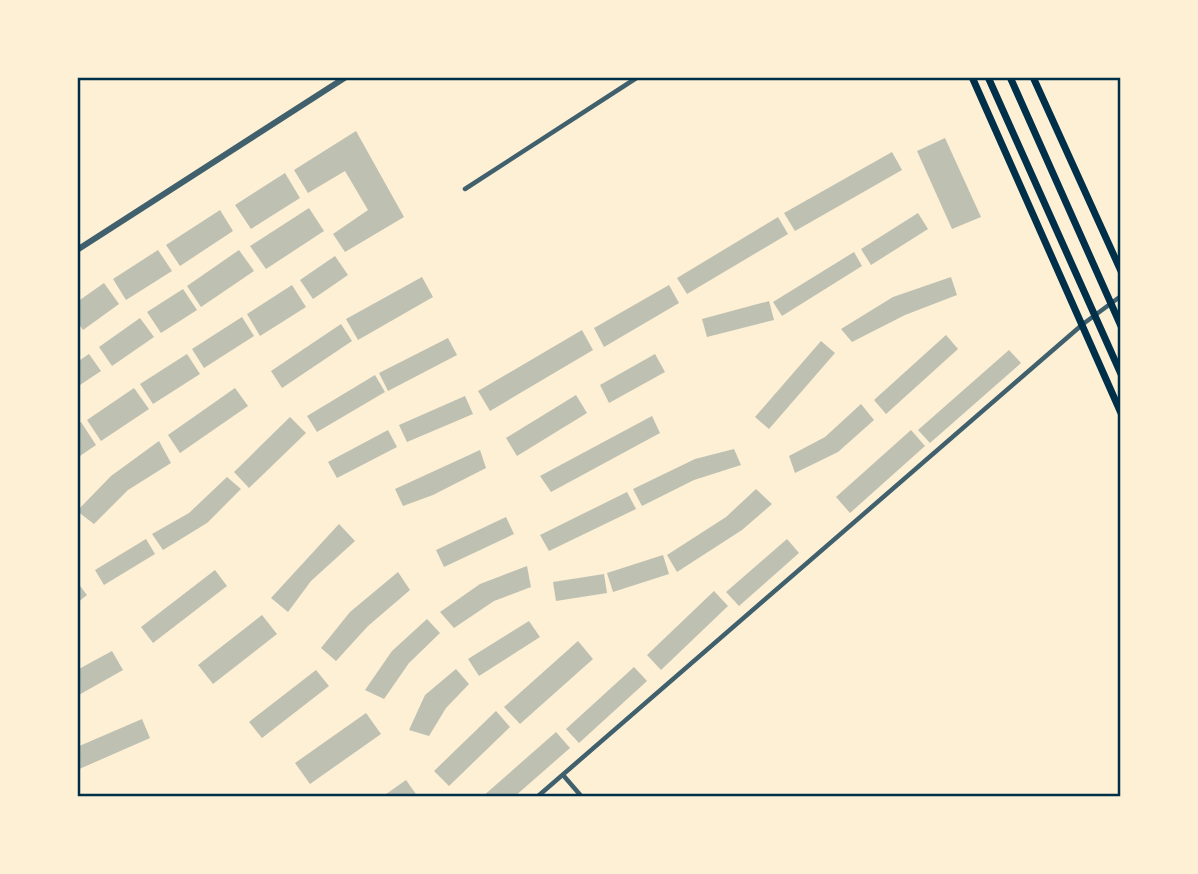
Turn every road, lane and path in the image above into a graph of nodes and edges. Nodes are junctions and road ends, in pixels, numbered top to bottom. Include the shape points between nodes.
1 (346, 77) edge
2 (638, 77) edge
3 (972, 77) edge
4 (988, 77) edge
5 (1010, 77) edge
6 (1033, 77) edge
7 (465, 190) dead end
8 (77, 250) edge
9 (1121, 271) edge
10 (1121, 296) edge
11 (1083, 324) junction
12 (1121, 326) edge
13 (1121, 374) edge
14 (1121, 413) edge
15 (562, 775) junction
16 (537, 797) edge
17 (582, 797) edge

1 - 8 street
2 - 7 street
3 - 11 main road
4 - 13 main road
5 - 12 main road
6 - 9 main road
10 - 11 street
11 - 14 main road
11 - 15 street
15 - 16 street
15 - 17 street

